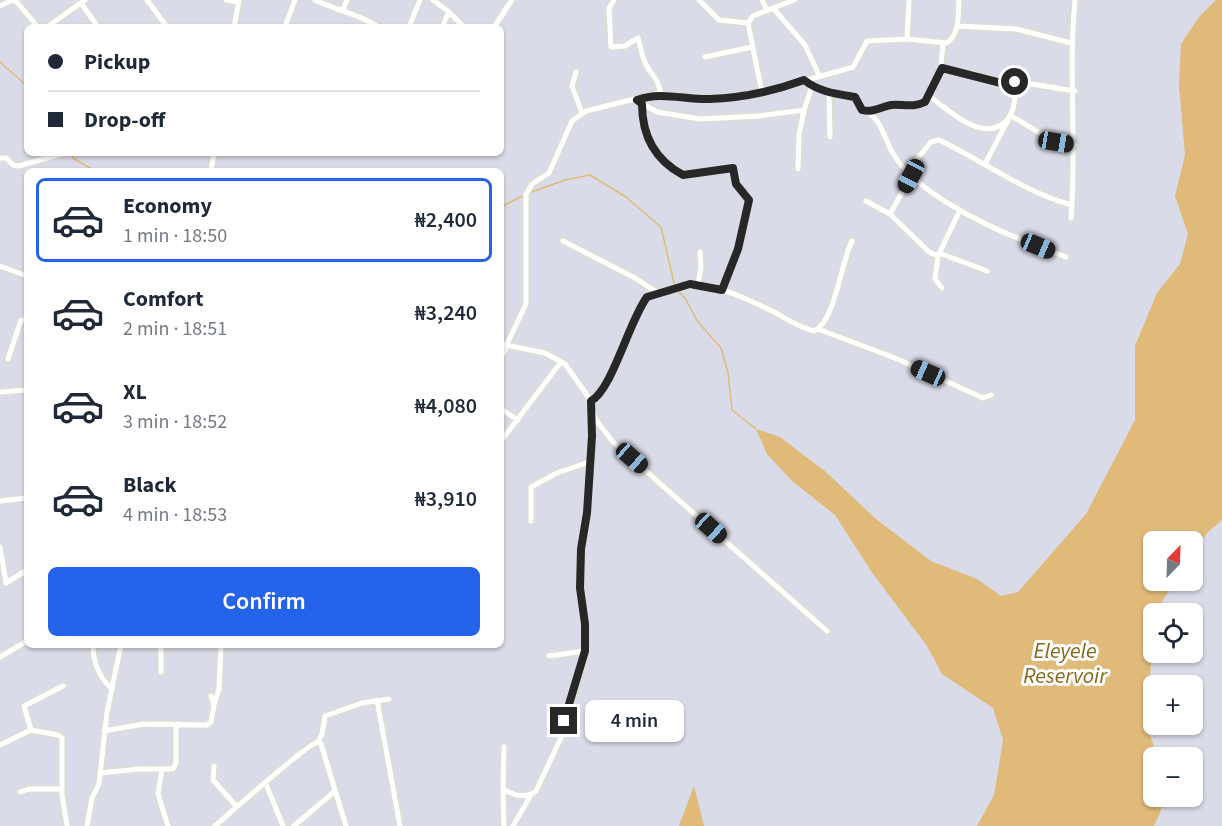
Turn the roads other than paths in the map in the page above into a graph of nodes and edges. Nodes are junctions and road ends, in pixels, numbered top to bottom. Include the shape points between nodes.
1 (14, 0) edge
2 (147, 0) edge
3 (226, 0) edge
4 (295, 0) edge
5 (315, 0) edge
6 (347, 0) edge
7 (420, 0) edge
8 (433, 0) edge
9 (512, 0) edge
10 (614, 0) edge
11 (699, 0) edge
12 (762, 0) edge
13 (795, 0) edge
14 (909, 0) edge
15 (959, 0) edge
16 (1075, 0) edge
17 (83, 1) edge
18 (239, 1) edge
19 (0, 6) edge
20 (774, 6) edge
21 (338, 10) junction
22 (449, 12) junction
23 (748, 23) junction
24 (35, 24) edge
25 (50, 24) edge
26 (96, 24) edge
27 (164, 24) edge
28 (235, 24) edge
29 (286, 24) edge
30 (374, 24) edge
31 (410, 24) edge
32 (443, 24) edge
33 (461, 24) edge
34 (496, 24) edge
35 (957, 26) junction
36 (907, 39) junction
37 (943, 43) junction
38 (1071, 43) junction
39 (752, 47) junction
40 (705, 57) dead end
41 (942, 68) junction
42 (576, 72) dead end
43 (819, 75) junction
44 (804, 80) junction
45 (1008, 83) junction
46 (812, 86) junction
47 (1075, 91) junction
48 (829, 92) junction
49 (762, 93) junction
50 (661, 95) junction
51 (929, 96) junction
52 (640, 102) junction
53 (804, 110) junction
54 (870, 112) junction
55 (582, 113) junction
56 (1010, 117) junction
57 (830, 137) dead end
58 (1075, 145) junction
59 (54, 156) edge
60 (0, 158) edge
61 (985, 164) junction
62 (798, 169) dead end
63 (909, 174) junction
64 (866, 201) dead end
65 (1072, 205) junction
66 (959, 212) junction
67 (890, 214) junction
68 (1071, 218) dead end
69 (563, 241) dead end
70 (852, 241) dead end
71 (700, 252) dead end
72 (939, 255) junction
73 (1066, 257) dead end
74 (0, 266) edge
75 (987, 271) dead end
76 (24, 275) edge
77 (698, 284) junction
78 (942, 288) dead end
79 (722, 290) junction
80 (658, 294) junction
81 (24, 320) edge
82 (818, 329) junction
83 (505, 345) edge
84 (8, 359) dead end
85 (561, 362) junction
86 (24, 390) edge
87 (0, 392) edge
88 (991, 395) dead end
89 (590, 404) junction
90 (504, 411) edge
91 (518, 420) junction
92 (504, 437) edge
93 (589, 462) junction
94 (24, 498) edge
95 (0, 501) edge
96 (531, 521) dead end
97 (0, 547) edge
98 (24, 572) edge
99 (827, 631) dead end
100 (24, 643) edge
101 (93, 648) edge
102 (120, 648) edge
103 (161, 648) edge
104 (221, 648) edge
105 (585, 651) junction
106 (549, 656) dead end
107 (0, 657) edge
108 (161, 672) dead end
109 (63, 686) dead end
110 (112, 689) junction
111 (211, 696) dead end
112 (389, 699) dead end
113 (377, 700) junction
114 (214, 705) junction
115 (176, 725) junction
116 (31, 730) junction
117 (104, 731) junction
118 (318, 742) junction
119 (0, 745) edge
120 (504, 747) dead end
121 (214, 766) dead end
122 (162, 769) junction
123 (100, 773) junction
124 (266, 784) junction
125 (62, 789) junction
126 (503, 789) junction
127 (334, 791) junction
128 (20, 792) dead end
129 (531, 795) junction
130 (237, 807) junction
131 (67, 826) edge
132 (87, 826) edge
133 (168, 826) edge
134 (215, 826) edge
135 (283, 826) edge
136 (294, 826) edge
137 (346, 826) edge
138 (400, 826) edge
139 (504, 826) edge
140 (513, 826) edge

1 - 19 street
1 - 24 street
2 - 27 street
3 - 18 street
4 - 29 street
5 - 21 street
6 - 21 street via 343,10
7 - 31 street
8 - 22 street
9 - 34 street
10 - 50 street via 609,10 611,47 625,46 638,38
11 - 23 street via 719,21
12 - 20 street
13 - 20 street
14 - 36 street
15 - 35 street
16 - 38 street
17 - 25 street
17 - 26 street
18 - 28 street
20 - 23 street via 753,16
20 - 43 street via 805,45
21 - 30 street
22 - 32 street
22 - 33 street
23 - 39 street
35 - 37 street via 951,41
35 - 38 street via 1016,29
36 - 37 street
36 - 43 street via 867,41 853,67
37 - 41 street
38 - 47 street
39 - 40 street
39 - 49 street
41 - 45 street
41 - 51 street
42 - 55 street via 572,86
43 - 44 street
44 - 46 street
44 - 49 street
45 - 47 street
45 - 56 street via 1015,92
46 - 48 street
46 - 53 street
47 - 58 street
48 - 54 street via 855,97 862,110
48 - 57 street
49 - 50 street via 710,99
50 - 52 street
51 - 54 street via 922,104 892,105
51 - 56 street via 976,127 999,126
52 - 53 street via 657,112 700,119
52 - 55 street
52 - 79 street via 643,123 658,158 683,175 733,168 736,184 749,200 738,249
53 - 62 street
54 - 63 street
55 - 83 street via 572,121 549,173 532,184 526,194 526,297 521,318
56 - 58 street via 1051,140
56 - 61 street
58 - 65 street
59 - 60 street via 19,166
61 - 63 street via 939,140 931,142
61 - 65 street via 1042,197
63 - 66 street
63 - 67 street
64 - 67 street
65 - 68 street
66 - 72 street
66 - 73 street
67 - 72 street via 929,252
69 - 80 street
70 - 82 street via 827,317
71 - 77 street
72 - 75 street
72 - 78 street via 935,279
74 - 76 street
77 - 79 street
77 - 80 street
79 - 82 street via 808,329
80 - 89 street via 647,297 642,304 602,392
81 - 84 street
82 - 88 street via 895,358 982,398
83 - 85 street via 545,353
85 - 89 street via 571,370
85 - 91 street
86 - 87 street
89 - 93 street
89 - 99 street via 596,420 614,442
90 - 91 street
91 - 92 street
93 - 96 street via 531,487
93 - 105 street via 580,588
94 - 95 street
97 - 98 street via 6,583
100 - 107 street
101 - 110 street via 101,677
102 - 110 street
103 - 108 street
104 - 114 street via 219,689
105 - 106 street
105 - 129 street via 560,740
109 - 116 street via 23,708
110 - 117 street
111 - 114 street
112 - 113 street
113 - 118 street via 325,716
113 - 138 street
114 - 115 street via 210,724
115 - 117 street via 144,724
115 - 122 street via 176,763 173,769
116 - 119 street
116 - 125 street via 62,738
117 - 123 street
118 - 124 street via 296,755
118 - 127 street
120 - 126 street
121 - 130 street via 213,780
122 - 123 street
122 - 133 street via 158,794
123 - 132 street
124 - 130 street
124 - 135 street
125 - 128 street
125 - 131 street
126 - 129 street
126 - 139 street
127 - 136 street
127 - 137 street
129 - 140 street
130 - 134 street

